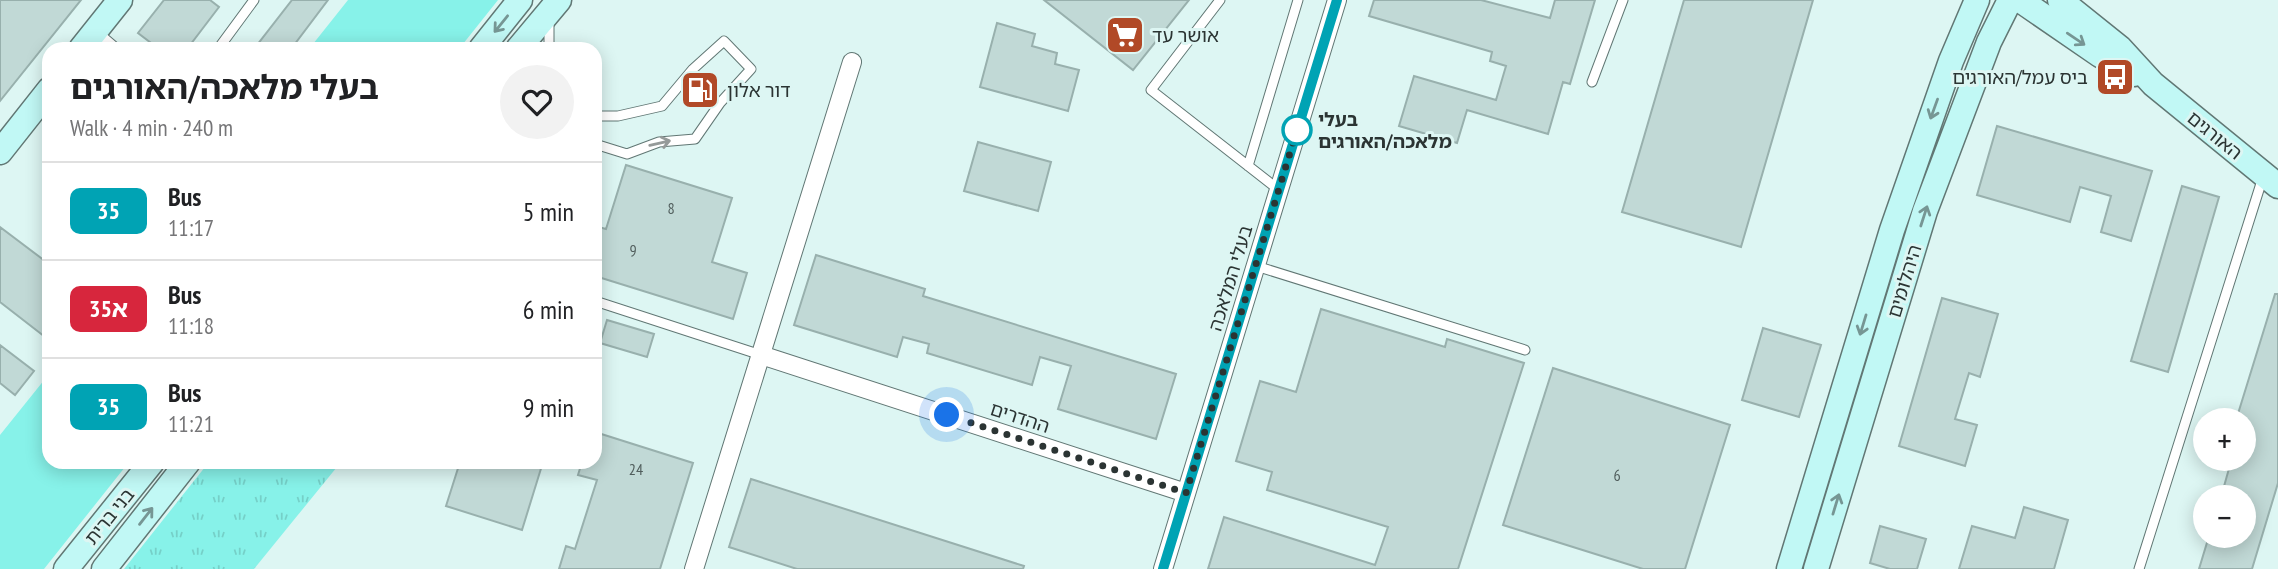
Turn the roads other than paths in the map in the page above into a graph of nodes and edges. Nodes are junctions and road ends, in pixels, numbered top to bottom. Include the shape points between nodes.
1 (120, 0) edge
2 (254, 0) edge
3 (520, 0) edge
4 (1220, 0) edge
5 (1298, 0) edge
6 (1337, 0) edge
7 (1623, 0) edge
8 (1977, 0) edge
9 (2010, 0) edge
10 (2020, 0) edge
11 (554, 5) edge
12 (2071, 5) edge
13 (89, 40) edge
14 (223, 42) edge
15 (487, 42) edge
16 (524, 42) edge
17 (550, 42) edge
18 (852, 62) dead end
19 (1592, 82) dead end
20 (2153, 84) junction
21 (42, 99) edge
22 (602, 116) edge
23 (602, 146) edge
24 (0, 152) edge
25 (1248, 166) junction
26 (2271, 181) edge
27 (1279, 190) junction
28 (1256, 266) junction
29 (602, 303) edge
30 (1525, 350) dead end
31 (761, 355) junction
32 (146, 469) edge
33 (183, 469) edge
34 (1186, 493) junction
35 (66, 569) edge
36 (104, 569) edge
37 (694, 569) edge
38 (1163, 569) edge
39 (1789, 569) edge
40 (1816, 569) edge
41 (2139, 569) edge

1 - 13 street
2 - 14 lane
3 -> 15 street
4 - 25 lane via 1151,90
5 - 25 lane
6 - 27 street, בעלי המלאכה
7 - 19 lane
8 -> 39 street, היהלומים via 1892,230
40 -> 9 street, היהלומים via 1925,211 1989,42
10 -> 20 street, האורגים via 2100,55
11 - 16 street
11 - 17 lane
12 - 20 street, האורגים
18 - 31 street
20 - 26 street, האורגים
21 - 24 street
23 -> 22 lane via 627,154 659,142 695,139 751,69 724,41 662,106
25 - 27 lane
26 - 41 lane
27 - 28 street, בעלי המלאכה
28 - 30 lane
28 - 34 street, בעלי המלאכה
29 - 31 lane
31 - 34 street, ההדרים
31 - 37 street
32 - 35 street, בני ברית
36 -> 33 street, בני ברית
34 - 38 street, בעלי המלאכה

